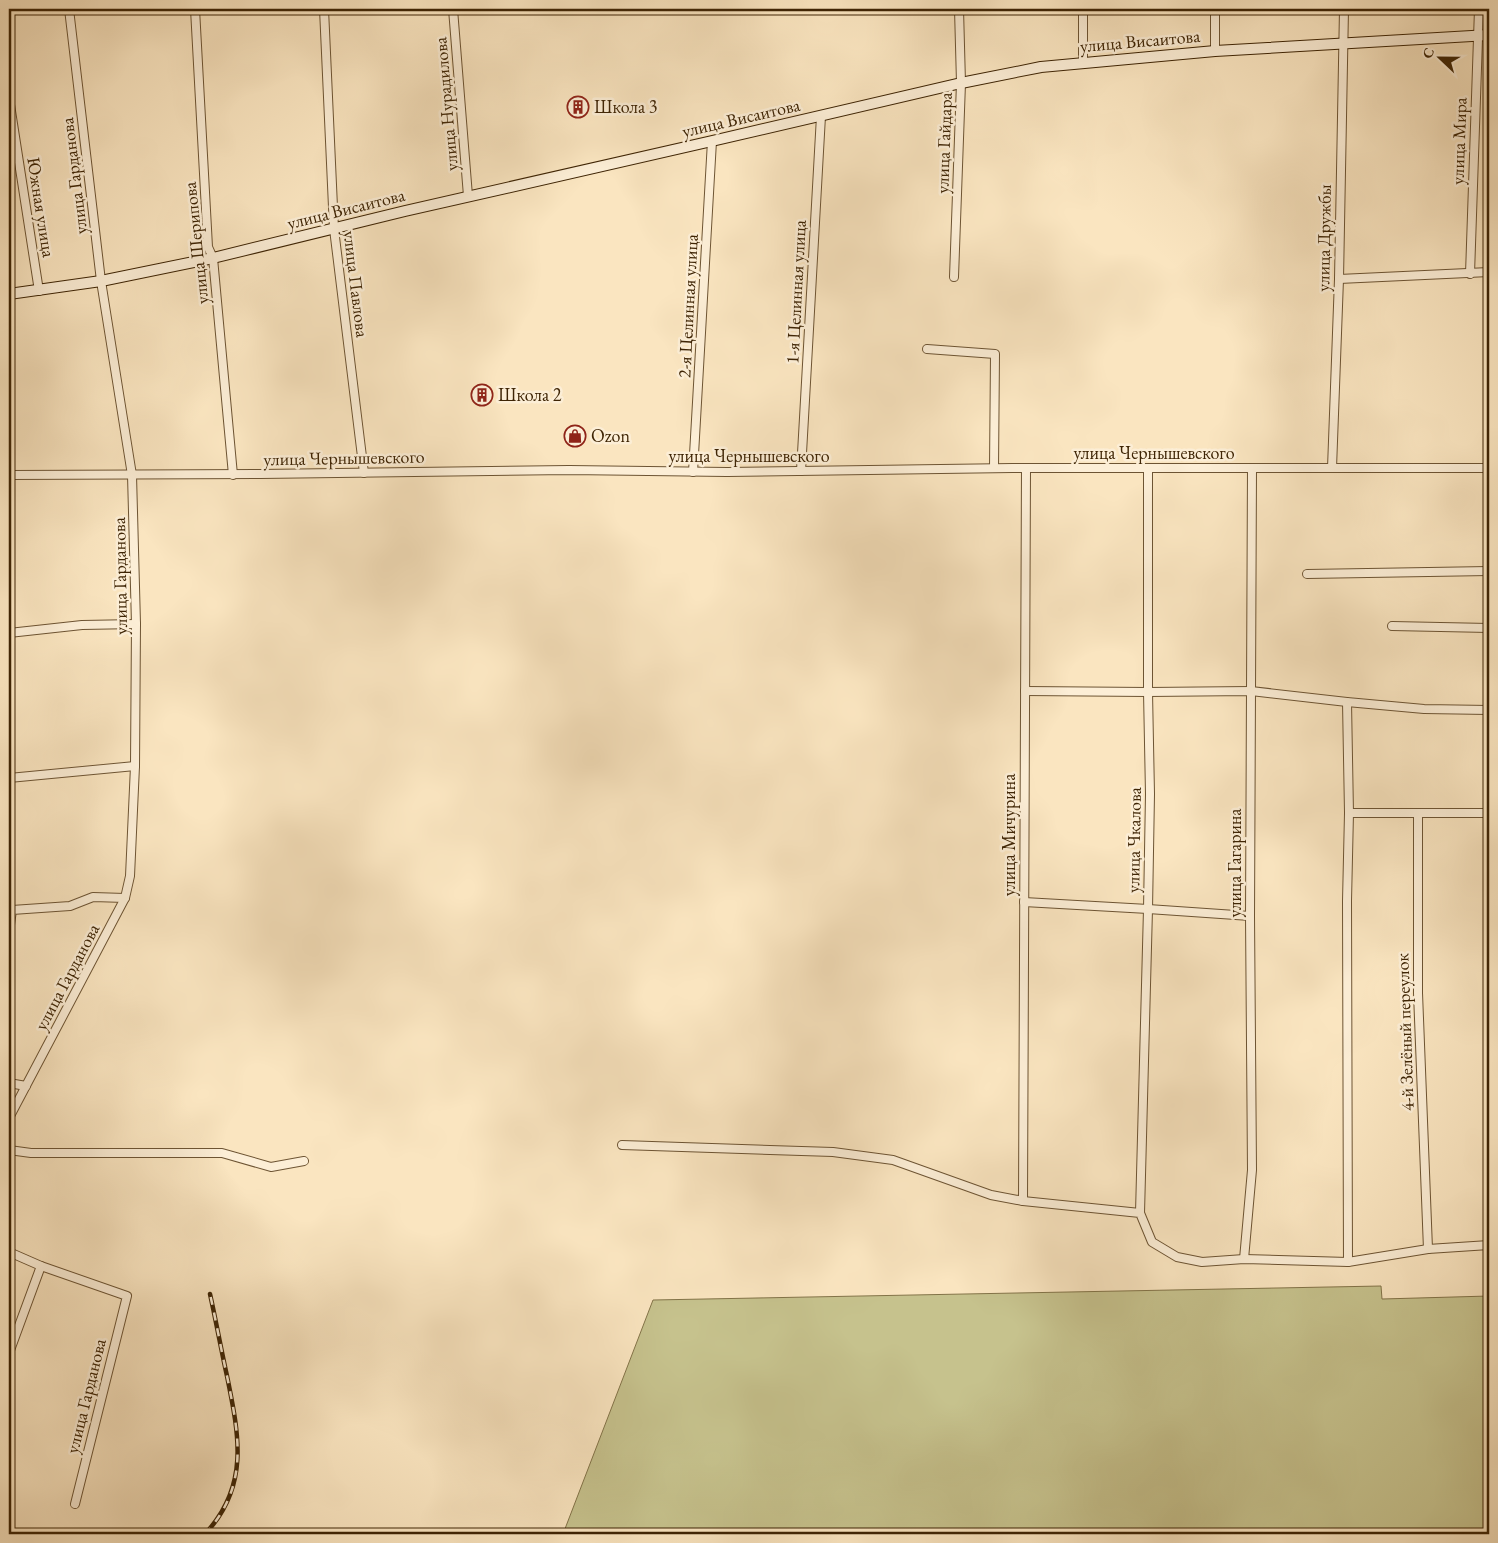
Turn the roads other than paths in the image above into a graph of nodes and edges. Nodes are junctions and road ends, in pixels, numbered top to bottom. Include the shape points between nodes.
1 (70, 9) edge
2 (195, 9) edge
3 (324, 9) edge
4 (453, 9) edge
5 (959, 9) edge
6 (1083, 9) edge
7 (1215, 9) edge
8 (1344, 9) edge
9 (1479, 9) edge
10 (1489, 35) edge
11 (1478, 36) junction
12 (1343, 43) junction
13 (1215, 51) junction
14 (1082, 62) junction
15 (961, 83) junction
16 (9, 98) edge
17 (821, 116) junction
18 (712, 142) junction
19 (468, 196) junction
20 (334, 229) junction
21 (213, 258) junction
22 (1489, 272) edge
23 (1470, 274) junction
24 (954, 278) dead end
25 (1339, 279) junction
26 (101, 282) junction
27 (39, 291) junction
28 (9, 294) edge
29 (926, 349) dead end
30 (994, 468) junction
31 (1026, 468) junction
32 (1148, 468) junction
33 (1252, 468) junction
34 (1332, 468) junction
35 (1489, 468) edge
36 (801, 471) junction
37 (693, 472) junction
38 (364, 473) junction
39 (233, 474) junction
40 (132, 475) junction
41 (9, 476) edge
42 (1489, 571) edge
43 (1307, 574) dead end
44 (136, 624) junction
45 (1392, 626) dead end
46 (1489, 628) edge
47 (9, 634) edge
48 (1251, 690) junction
49 (1025, 691) junction
50 (1148, 692) junction
51 (1347, 702) junction
52 (1489, 710) edge
53 (136, 766) junction
54 (9, 778) edge
55 (1489, 812) edge
56 (1349, 813) junction
57 (1418, 814) junction
58 (124, 898) junction
59 (1024, 902) junction
60 (1148, 909) junction
61 (1250, 916) junction
62 (9, 932) edge
63 (9, 1083) edge
64 (26, 1086) junction
65 (9, 1118) edge
66 (622, 1145) dead end
67 (9, 1150) edge
68 (304, 1161) dead end
69 (1023, 1201) junction
70 (1140, 1213) junction
71 (1489, 1245) edge
72 (1428, 1249) junction
73 (9, 1252) edge
74 (1244, 1259) junction
75 (1348, 1262) junction
76 (41, 1266) junction
77 (9, 1353) edge
78 (75, 1504) dead end

1 - 26 street, улица Гарданова
2 - 21 street, улица Шерипова via 208,247
3 - 20 street, улица Павлова
4 - 19 street, улица Нурадилова
5 - 15 street, улица Гайдара
6 - 14 street
7 - 13 street
8 - 12 street, улица Дружбы
9 - 11 street, улица Мира
10 - 11 street, улица Висаитова
11 - 12 street, улица Висаитова
11 - 23 street, улица Мира
12 - 13 street, улица Висаитова
12 - 25 street, улица Дружбы
13 - 14 street, улица Висаитова
14 - 15 street, улица Висаитова
15 - 17 street, улица Висаитова
15 - 24 street, улица Гайдара
16 - 27 street, Южная улица
17 - 18 street, улица Висаитова
17 - 36 street, 1-я Целинная улица
18 - 19 street, улица Висаитова
18 - 37 street, 2-я Целинная улица
19 - 20 street, улица Висаитова
20 - 21 street, улица Висаитова
20 - 38 street, улица Павлова
21 - 26 street, улица Висаитова
21 - 39 street, улица Шерипова
22 - 23 street
23 - 25 street
25 - 34 street, улица Дружбы
26 - 27 street, улица Висаитова
26 - 40 street, улица Гарданова
27 - 28 street, улица Висаитова
29 - 30 street via 995,354
30 - 31 street, улица Чернышевского
30 - 36 street, улица Чернышевского
31 - 32 street, улица Чернышевского
31 - 49 street, улица Мичурина
32 - 33 street, улица Чернышевского
32 - 50 street, улица Чкалова
33 - 34 street, улица Чернышевского
33 - 48 street, улица Гагарина
34 - 35 street, улица Чернышевского
36 - 37 street, улица Чернышевского
37 - 38 street, улица Чернышевского
38 - 39 street, улица Чернышевского
39 - 40 street, улица Чернышевского
40 - 41 street, улица Чернышевского
40 - 44 street, улица Гарданова
42 - 43 street
44 - 47 street via 82,625
44 - 53 street, улица Гарданова
45 - 46 street
48 - 50 street
48 - 51 street
48 - 61 street, улица Гагарина
49 - 50 street
49 - 59 street, улица Мичурина
50 - 60 street, улица Чкалова
51 - 52 street via 1424,709
51 - 56 street
53 - 54 street
53 - 58 street, улица Гарданова via 130,876
55 - 57 street
56 - 57 street
56 - 75 street
57 - 72 street, 4-й Зелёный переулок via 1418,993
58 - 62 street via 93,898 70,906 12,910
58 - 64 street, улица Гарданова
59 - 60 street
59 - 69 street, улица Мичурина
60 - 61 street
60 - 70 street, улица Чкалова
61 - 74 street, улица Гагарина via 1252,1170
63 - 64 street
64 - 65 street, улица Гарданова
66 - 69 street via 833,1152 893,1160 991,1195
67 - 68 street via 31,1153 222,1153 271,1166
69 - 70 street
70 - 74 street via 1152,1242 1177,1257 1202,1262
71 - 72 street
72 - 75 street
73 - 76 street
74 - 75 street
76 - 77 street
76 - 78 street, улица Гарданова via 127,1296

